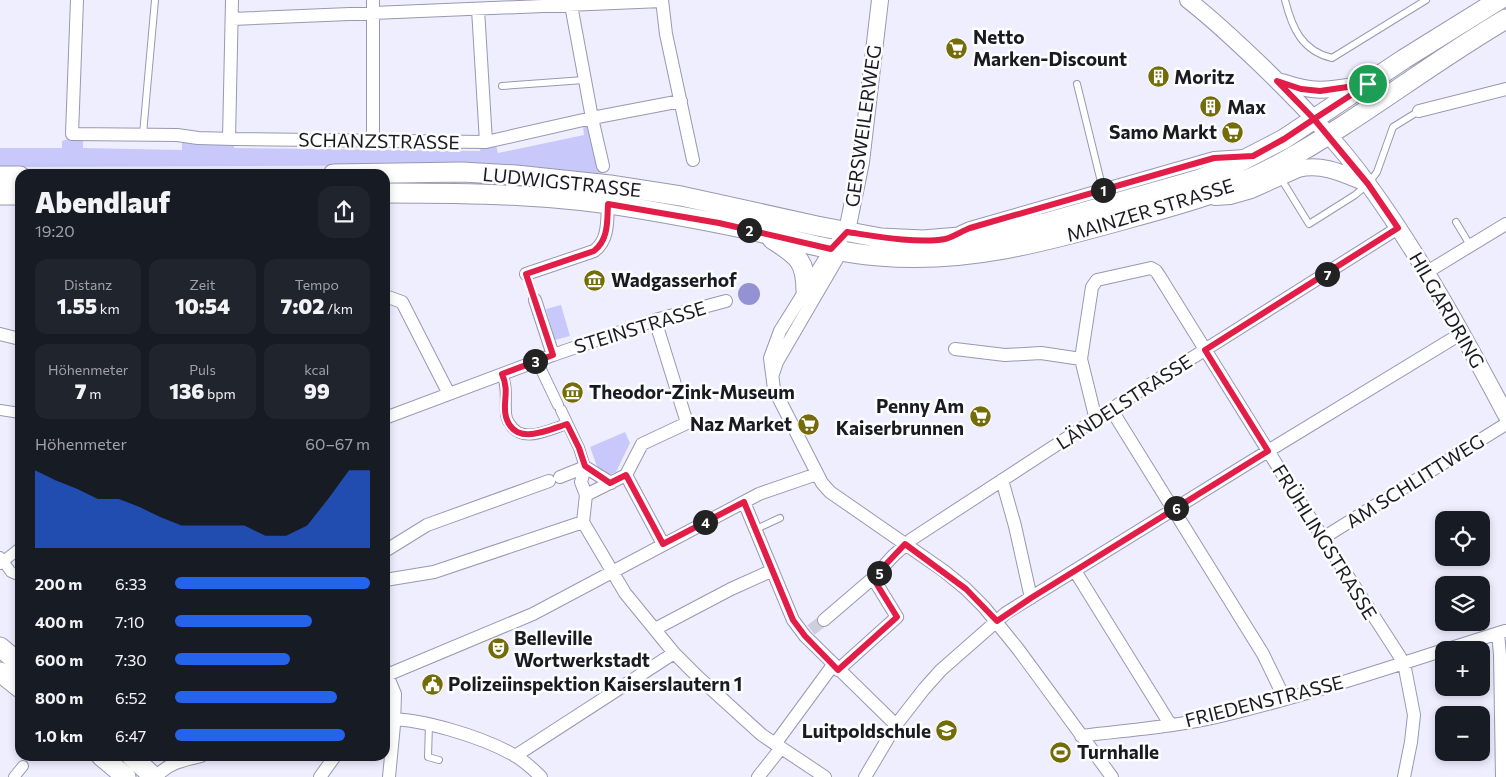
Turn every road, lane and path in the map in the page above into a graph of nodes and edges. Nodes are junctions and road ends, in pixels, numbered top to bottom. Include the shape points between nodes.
1 (77, 0) edge
2 (155, 0) edge
3 (232, 0) edge
4 (373, 0) edge
5 (880, 0) edge
6 (1285, 0) edge
7 (1426, 0) edge
8 (1499, 0) edge
9 (662, 1) edge
10 (1195, 2) edge
11 (571, 5) junction
12 (478, 9) junction
13 (372, 13) junction
14 (232, 19) junction
15 (1506, 19) edge
16 (584, 80) junction
17 (1277, 81) junction
18 (1077, 84) dead end
19 (1368, 84) junction
20 (502, 86) dead end
21 (1506, 89) edge
22 (681, 101) junction
23 (1419, 111) joint
24 (592, 118) junction
25 (1314, 119) junction
26 (143, 134) junction
27 (1328, 135) junction
28 (229, 139) junction
29 (373, 141) junction
30 (486, 142) junction
31 (1253, 156) junction
32 (693, 160) dead end
33 (603, 166) dead end
34 (390, 173) edge
35 (1275, 175) junction
36 (0, 176) edge
37 (15, 176) edge
38 (1368, 184) junction
39 (1103, 190) junction
40 (390, 193) edge
41 (0, 195) edge
42 (15, 195) edge
43 (608, 204) junction
44 (1456, 222) dead end
45 (1506, 224) edge
46 (1398, 228) junction
47 (847, 232) junction
48 (762, 233) junction
49 (945, 239) junction
50 (1470, 245) junction
51 (835, 250) junction
52 (1426, 272) junction
53 (526, 274) joint
54 (806, 291) junction
55 (390, 297) edge
56 (535, 300) joint
57 (726, 301) dead end
58 (655, 320) junction
59 (1462, 333) junction
60 (0, 334) edge
61 (15, 338) edge
62 (955, 350) dead end
63 (1205, 350) junction
64 (553, 355) junction
65 (1081, 359) junction
66 (537, 361) junction
67 (502, 374) junction
68 (772, 376) junction
69 (448, 394) junction
70 (1111, 409) junction
71 (0, 410) edge
72 (15, 412) edge
73 (1506, 415) edge
74 (390, 416) edge
75 (1096, 420) junction
76 (567, 424) junction
77 (1506, 424) edge
78 (1268, 451) junction
79 (585, 466) junction
80 (817, 474) junction
81 (626, 475) junction
82 (1002, 480) junction
83 (610, 483) junction
84 (586, 495) junction
85 (744, 502) junction
86 (1174, 509) junction
87 (780, 518) dead end
88 (583, 522) junction
89 (754, 530) junction
90 (1323, 538) junction
91 (663, 544) junction
92 (905, 544) junction
93 (390, 548) edge
94 (15, 551) edge
95 (1, 561) edge
96 (771, 571) junction
97 (1075, 571) junction
98 (612, 573) junction
99 (15, 574) edge
100 (873, 578) junction
101 (390, 579) edge
102 (1031, 598) junction
103 (824, 620) tunnel mouth
104 (997, 621) junction
105 (655, 630) junction
106 (1502, 632) edge
107 (1473, 641) edge
108 (0, 647) edge
109 (674, 653) junction
110 (1435, 653) edge
111 (15, 660) edge
112 (1404, 663) junction
113 (836, 668) junction
114 (390, 670) edge
115 (0, 672) edge
116 (390, 682) edge
117 (15, 684) edge
118 (1283, 699) junction
119 (390, 719) edge
120 (429, 724) junction
121 (1170, 724) junction
122 (896, 725) junction
123 (1081, 736) junction
124 (778, 746) junction
125 (514, 756) junction
126 (439, 760) dead end
127 (107, 761) edge
128 (137, 761) edge
129 (180, 761) edge
130 (331, 761) edge
131 (389, 761) edge
132 (23, 766) dead end
133 (14, 777) edge
134 (126, 777) edge
135 (155, 777) edge
136 (320, 777) edge
137 (389, 777) edge
138 (541, 777) edge
139 (758, 777) edge
140 (825, 777) edge
141 (865, 777) edge
142 (1112, 777) edge
143 (1404, 777) edge
144 (1502, 777) edge

1 - 26 street, SCHANZSTRASSE via 72,134
2 - 26 lane
3 - 14 street
4 - 13 street
5 - 47 street, GERSWEILERWEG via 861,162
6 - 7 lane via 1297,35 1319,55 1332,58
8 - 19 main road, MAINZER STRASSE
9 - 11 street
9 - 22 street
10 - 17 street, HILGARDRING
11 - 12 street
11 - 16 street
12 - 13 street
12 - 30 street
13 - 14 street
13 - 29 street
14 - 28 street
15 - 27 main road, MAINZER STRASSE
16 - 20 lane
16 - 24 street
17 - 19 street via 1320,91
17 - 25 street, HILGARDRING
18 - 39 lane
19 - 25 main road, MAINZER STRASSE
21 - 23 street
22 - 24 street, SCHANZSTRASSE
22 - 32 street
23 - 38 lane via 1393,127 1377,172
24 - 30 street, SCHANZSTRASSE
24 - 33 street
25 - 27 street, HILGARDRING
25 - 31 main road, MAINZER STRASSE
26 - 28 street, SCHANZSTRASSE
27 - 35 main road, MAINZER STRASSE
27 - 38 street, HILGARDRING
28 - 29 street, SCHANZSTRASSE
29 - 30 street, SCHANZSTRASSE
31 - 39 street via 1214,158
31 - 49 main road, MAINZER STRASSE via 1197,180 1049,222 996,234
34 - 47 main road, LUDWIGSTRASSE via 462,172 561,179 681,196
35 - 38 street via 1306,166 1320,167 1334,169
35 - 38 lane via 1309,224
35 - 51 main road, MAINZER STRASSE via 1052,240 987,253 925,258 882,257
36 - 37 main road
38 - 46 street, HILGARDRING
39 - 49 street via 970,228
40 - 43 main road, LUDWIGSTRASSE via 466,192
41 - 42 main road
43 - 48 main road, LUDWIGSTRASSE
43 - 53 street via 604,242 598,248
44 - 50 lane
45 - 50 street
46 - 52 street, HILGARDRING
46 - 63 street, LÄNDELSTRASSE
47 - 49 main road, MAINZER STRASSE via 881,238
47 - 51 street, GERSWEILERWEG
48 - 51 main road, LUDWIGSTRASSE
48 - 54 main road via 790,251 803,265
50 - 52 street
51 - 54 street
51 - 68 street via 829,274
52 - 59 street, HILGARDRING
53 - 56 lane
54 - 68 street via 775,342 770,358
55 - 69 street via 402,302
56 - 64 street
57 - 58 street, STEINSTRASSE
58 - 64 street, STEINSTRASSE
58 - 81 street via 687,423 642,444
59 - 73 street, HILGARDRING
59 - 78 street
60 - 61 street
62 - 65 street via 1005,355 1042,353
63 - 65 street, FRÜHLINGSTRASSE via 1160,277 1151,268 1097,280 1092,287
63 - 70 street, LÄNDELSTRASSE
63 - 78 street, FRÜHLINGSTRASSE
64 - 66 street, STEINSTRASSE
65 - 75 street
66 - 67 street, STEINSTRASSE
66 - 76 street
67 - 69 street, STEINSTRASSE
67 - 76 street via 507,391 506,416 517,432 532,435
68 - 80 street via 774,389
69 - 74 street, STEINSTRASSE
70 - 75 street, LÄNDELSTRASSE
70 - 86 street
71 - 72 street
75 - 82 street, LÄNDELSTRASSE
76 - 79 street
77 - 90 street, AM SCHLITTWEG
78 - 86 street
78 - 90 street, FRÜHLINGSTRASSE
79 - 83 street
79 - 84 street via 581,482
79 - 93 street via 427,525
80 - 85 street
80 - 92 street via 830,492
81 - 83 street
81 - 91 street
82 - 92 street, LÄNDELSTRASSE
82 - 102 street via 1016,526
83 - 84 street
84 - 88 street
85 - 89 street
85 - 91 street
86 - 97 street
86 - 118 street via 1263,654
87 - 89 lane
88 - 98 street
88 - 101 street via 434,572
89 - 96 street
90 - 112 street, FRÜHLINGSTRASSE
91 - 98 street
92 - 100 street, LÄNDELSTRASSE
92 - 104 street via 966,589
94 - 95 street
95 - 99 street
96 - 105 street
96 - 113 street via 793,620
97 - 102 street
97 - 121 street
98 - 105 street
98 - 114 street via 533,614
100 - 103 street, LÄNDELSTRASSE
100 - 113 street via 897,617
102 - 104 street
104 - 122 street via 942,670
104 - 123 street
105 - 109 street
106 - 107 street, FRIEDENSTRASSE
106 - 144 street
108 - 111 main road
109 - 124 street
109 - 125 street
110 - 112 street, FRIEDENSTRASSE
112 - 118 street, FRIEDENSTRASSE
112 - 143 street via 1414,715
113 - 122 street
113 - 124 street
115 - 117 main road
116 - 119 street via 395,694
118 - 121 street, FRIEDENSTRASSE via 1219,716
119 - 120 street
120 - 125 street via 487,743
120 - 126 lane via 428,757
121 - 123 street, FRIEDENSTRASSE
122 - 141 street
123 - 142 street
124 - 139 street
124 - 140 street
125 - 138 street
127 - 134 main road
128 - 135 main road
129 - 135 street via 166,767
130 - 136 street
131 - 137 street
132 - 133 street

